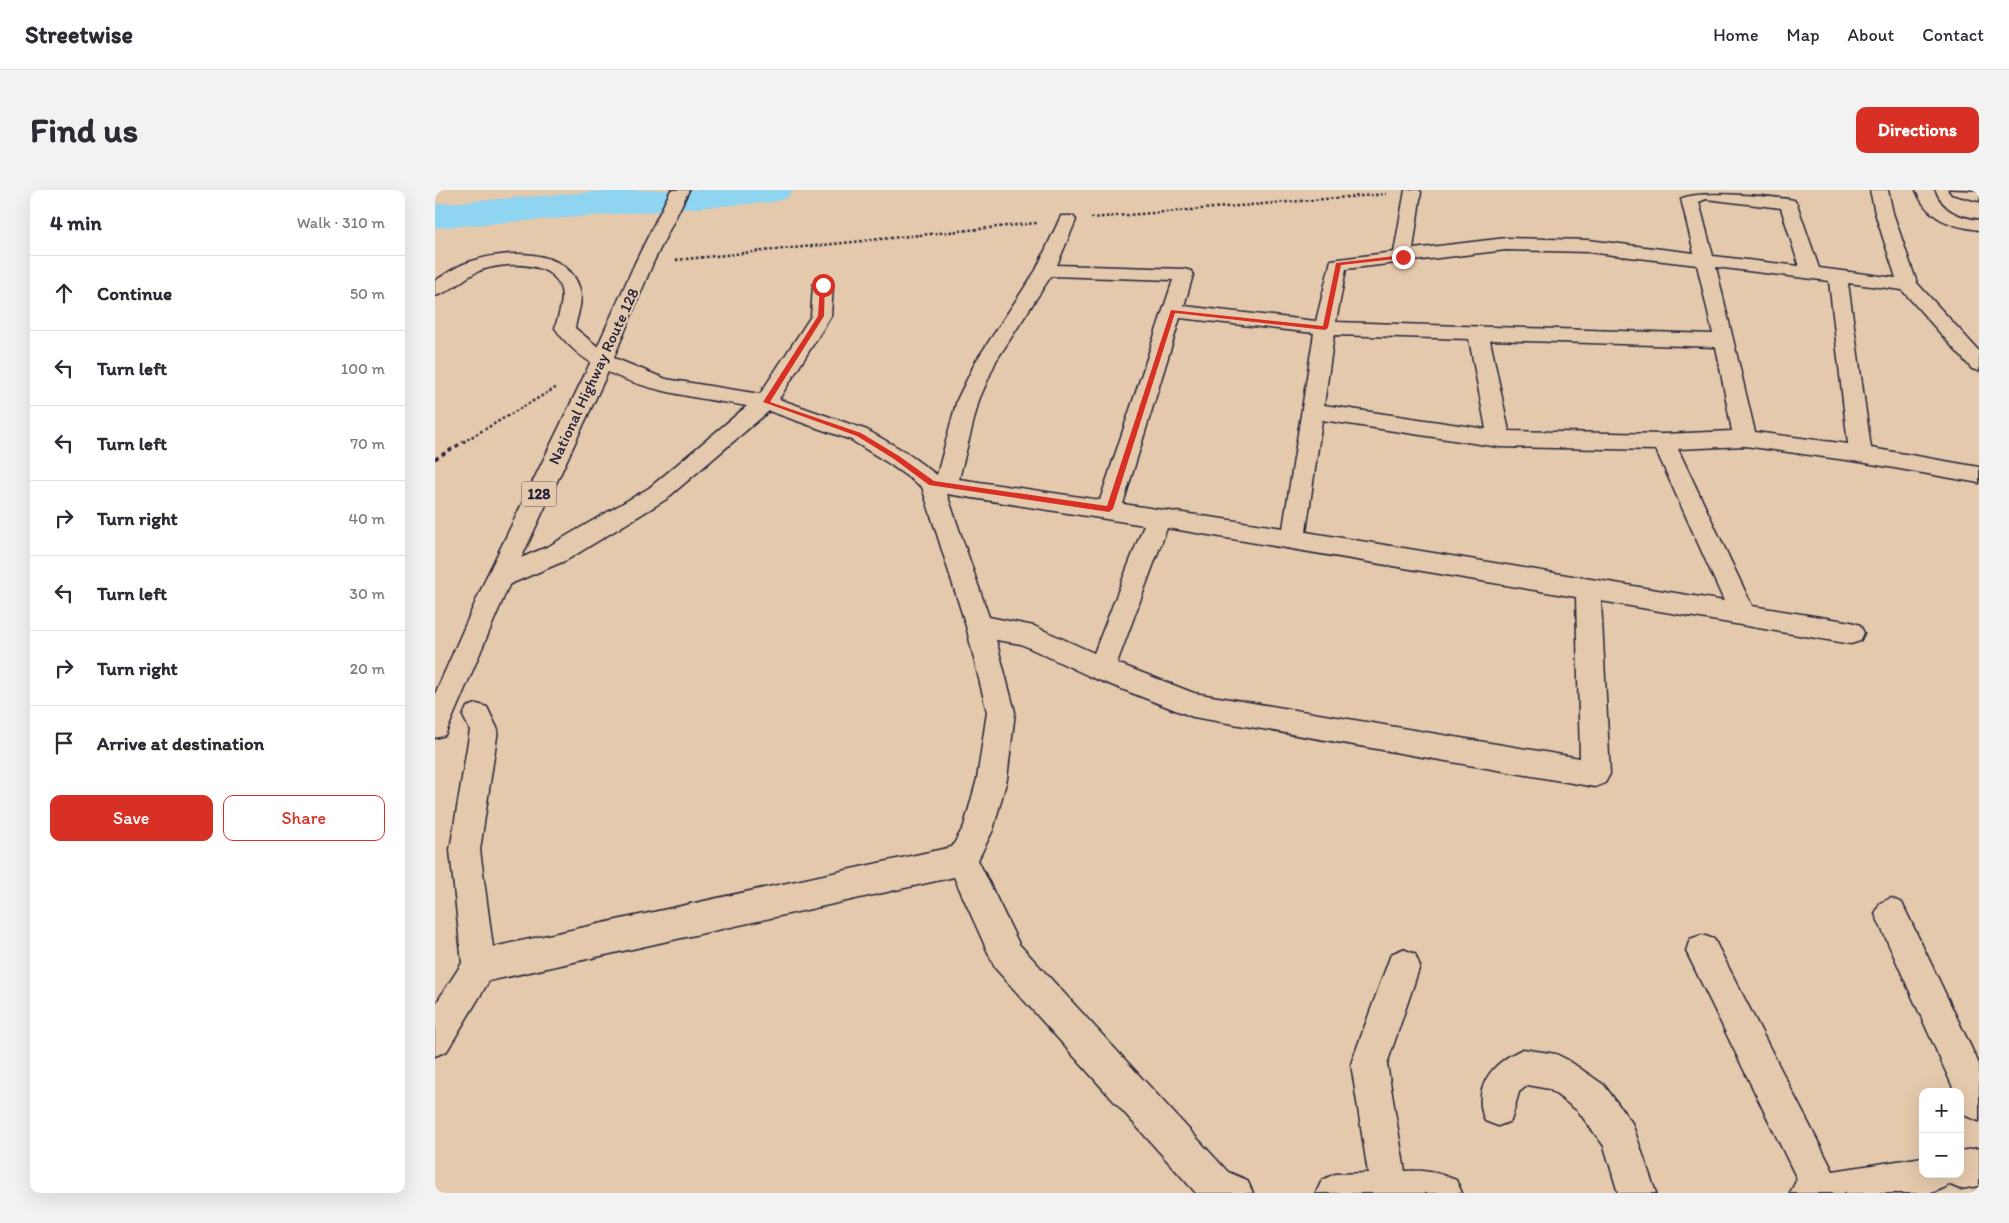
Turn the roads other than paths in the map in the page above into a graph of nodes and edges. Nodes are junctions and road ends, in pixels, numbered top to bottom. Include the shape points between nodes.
1 (680, 190) edge
2 (1879, 190) edge
3 (1959, 190) edge
4 (1412, 192) dead end
5 (1925, 193) edge
6 (1979, 196) edge
7 (1067, 220) dead end
8 (1979, 225) edge
9 (1403, 257) junction
10 (1706, 262) junction
11 (1045, 270) junction
12 (1811, 274) junction
13 (1838, 277) junction
14 (443, 279) edge
15 (823, 285) dead end
16 (1908, 285) junction
17 (435, 290) edge
18 (1173, 311) junction
19 (1325, 328) junction
20 (1478, 332) junction
21 (1725, 341) junction
22 (602, 360) junction
23 (1979, 364) edge
24 (766, 402) junction
25 (1314, 411) junction
26 (1745, 438) junction
27 (1499, 439) junction
28 (1665, 442) junction
29 (1860, 454) junction
30 (1979, 475) edge
31 (939, 484) junction
32 (1109, 509) junction
33 (1159, 518) junction
34 (1293, 539) junction
35 (499, 578) junction
36 (1588, 588) junction
37 (1743, 614) junction
38 (979, 626) junction
39 (1851, 633) dead end
40 (1101, 669) junction
41 (444, 689) edge
42 (477, 716) dead end
43 (435, 726) edge
44 (962, 860) junction
45 (1891, 914) dead end
46 (1702, 951) dead end
47 (1403, 966) dead end
48 (479, 967) junction
49 (435, 1040) edge
50 (1979, 1103) edge
51 (1497, 1108) dead end
52 (1979, 1167) edge
53 (1964, 1169) edge
54 (1919, 1176) edge
55 (1389, 1190) junction
56 (1220, 1191) edge
57 (1830, 1191) edge
58 (1335, 1193) edge
59 (1443, 1193) edge
60 (1637, 1193) edge

1 - 22 main road, National Highway Route 128 / 128
2 - 16 main road
3 - 6 main road
4 - 9 main road
5 - 8 main road via 1931,207 1943,216
7 - 11 main road
9 - 10 main road via 1506,244 1588,246
9 - 19 main road via 1338,264
10 - 12 main road
10 - 12 main road via 1690,199 1705,194 1787,204
10 - 21 main road
11 - 18 main road via 1184,275
11 - 31 main road via 986,361
12 - 13 main road
13 - 16 main road
13 - 29 main road
14 - 17 main road
14 - 22 main road via 481,264 511,260 551,266 566,276 572,291 565,328 571,337
15 - 24 main road via 821,316
16 - 23 main road
18 - 19 main road
18 - 32 main road
19 - 20 main road
19 - 25 main road
20 - 21 main road
20 - 27 main road
21 - 26 main road
22 - 24 main road via 662,385
22 - 35 main road, National Highway Route 128 / 128
24 - 31 main road via 859,435
24 - 35 main road via 657,494 558,553
25 - 27 main road
25 - 34 main road
26 - 28 main road
26 - 29 main road
27 - 28 main road
28 - 37 main road
29 - 30 main road
31 - 32 main road
31 - 38 main road
32 - 33 main road
33 - 34 main road
33 - 40 main road
34 - 36 main road
35 - 41 main road, National Highway Route 128 / 128
36 - 37 main road
36 - 40 main road via 1595,774 1193,705
37 - 39 main road
38 - 40 main road via 1025,634
38 - 44 main road via 1001,712 992,780 978,830
41 - 43 main road, National Highway Route 128 / 128
42 - 48 main road via 484,730 465,850
44 - 48 main road
44 - 56 main road via 1007,956
45 - 50 main road
46 - 57 main road
47 - 55 main road via 1369,1064
48 - 49 main road
51 - 60 main road via 1503,1082 1523,1067 1555,1072 1591,1098 1619,1136
52 - 53 main road
54 - 57 main road
55 - 58 main road
55 - 59 main road via 1429,1189

